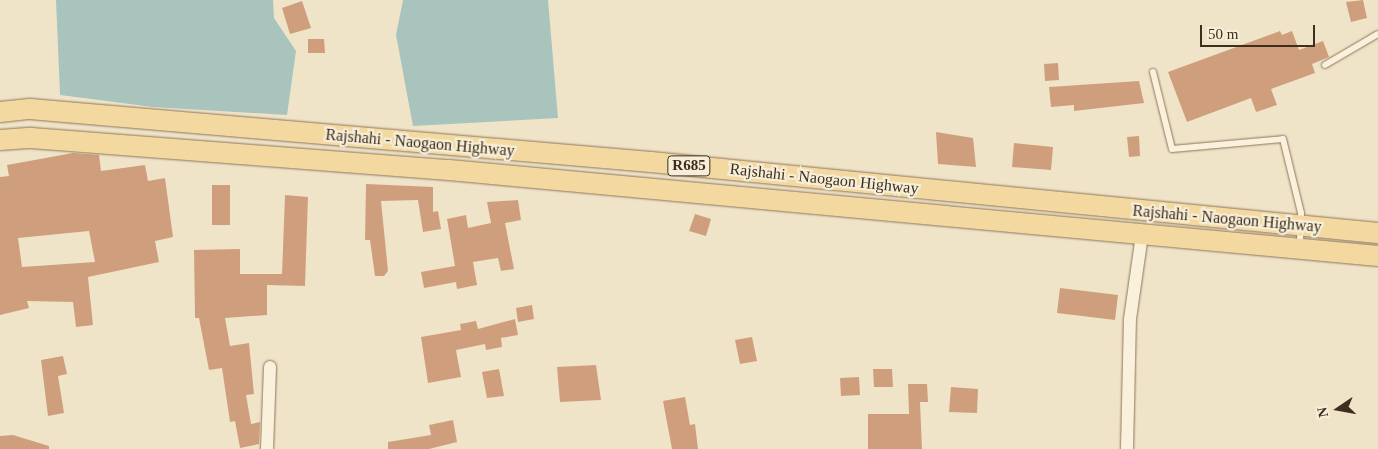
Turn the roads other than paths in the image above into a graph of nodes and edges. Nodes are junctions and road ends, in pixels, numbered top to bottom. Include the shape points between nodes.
1 (1378, 34) edge
2 (1325, 65) dead end
3 (1153, 72) dead end
4 (0, 112) edge
5 (0, 140) edge
6 (1092, 207) junction
7 (1300, 226) junction
8 (1090, 230) junction
9 (1378, 233) edge
10 (1142, 235) junction
11 (1300, 250) junction
12 (1378, 256) edge
13 (270, 367) dead end
14 (267, 449) edge
15 (1127, 449) edge

1 - 2 lane
3 - 7 lane via 1172,149 1283,139
4 - 6 main road, Rajshahi - Naogaon Highway / R685 via 30,109 651,162
5 - 8 main road, Rajshahi - Naogaon Highway / R685 via 31,138 449,170
6 - 7 main road, Rajshahi - Naogaon Highway / R685
6 - 8 main road
7 - 9 main road, Rajshahi - Naogaon Highway / R685
7 - 11 lane
8 - 10 main road, Rajshahi - Naogaon Highway / R685
10 - 11 main road, Rajshahi - Naogaon Highway / R685
10 - 15 street via 1130,319
11 - 12 main road, Rajshahi - Naogaon Highway / R685
13 - 14 street

